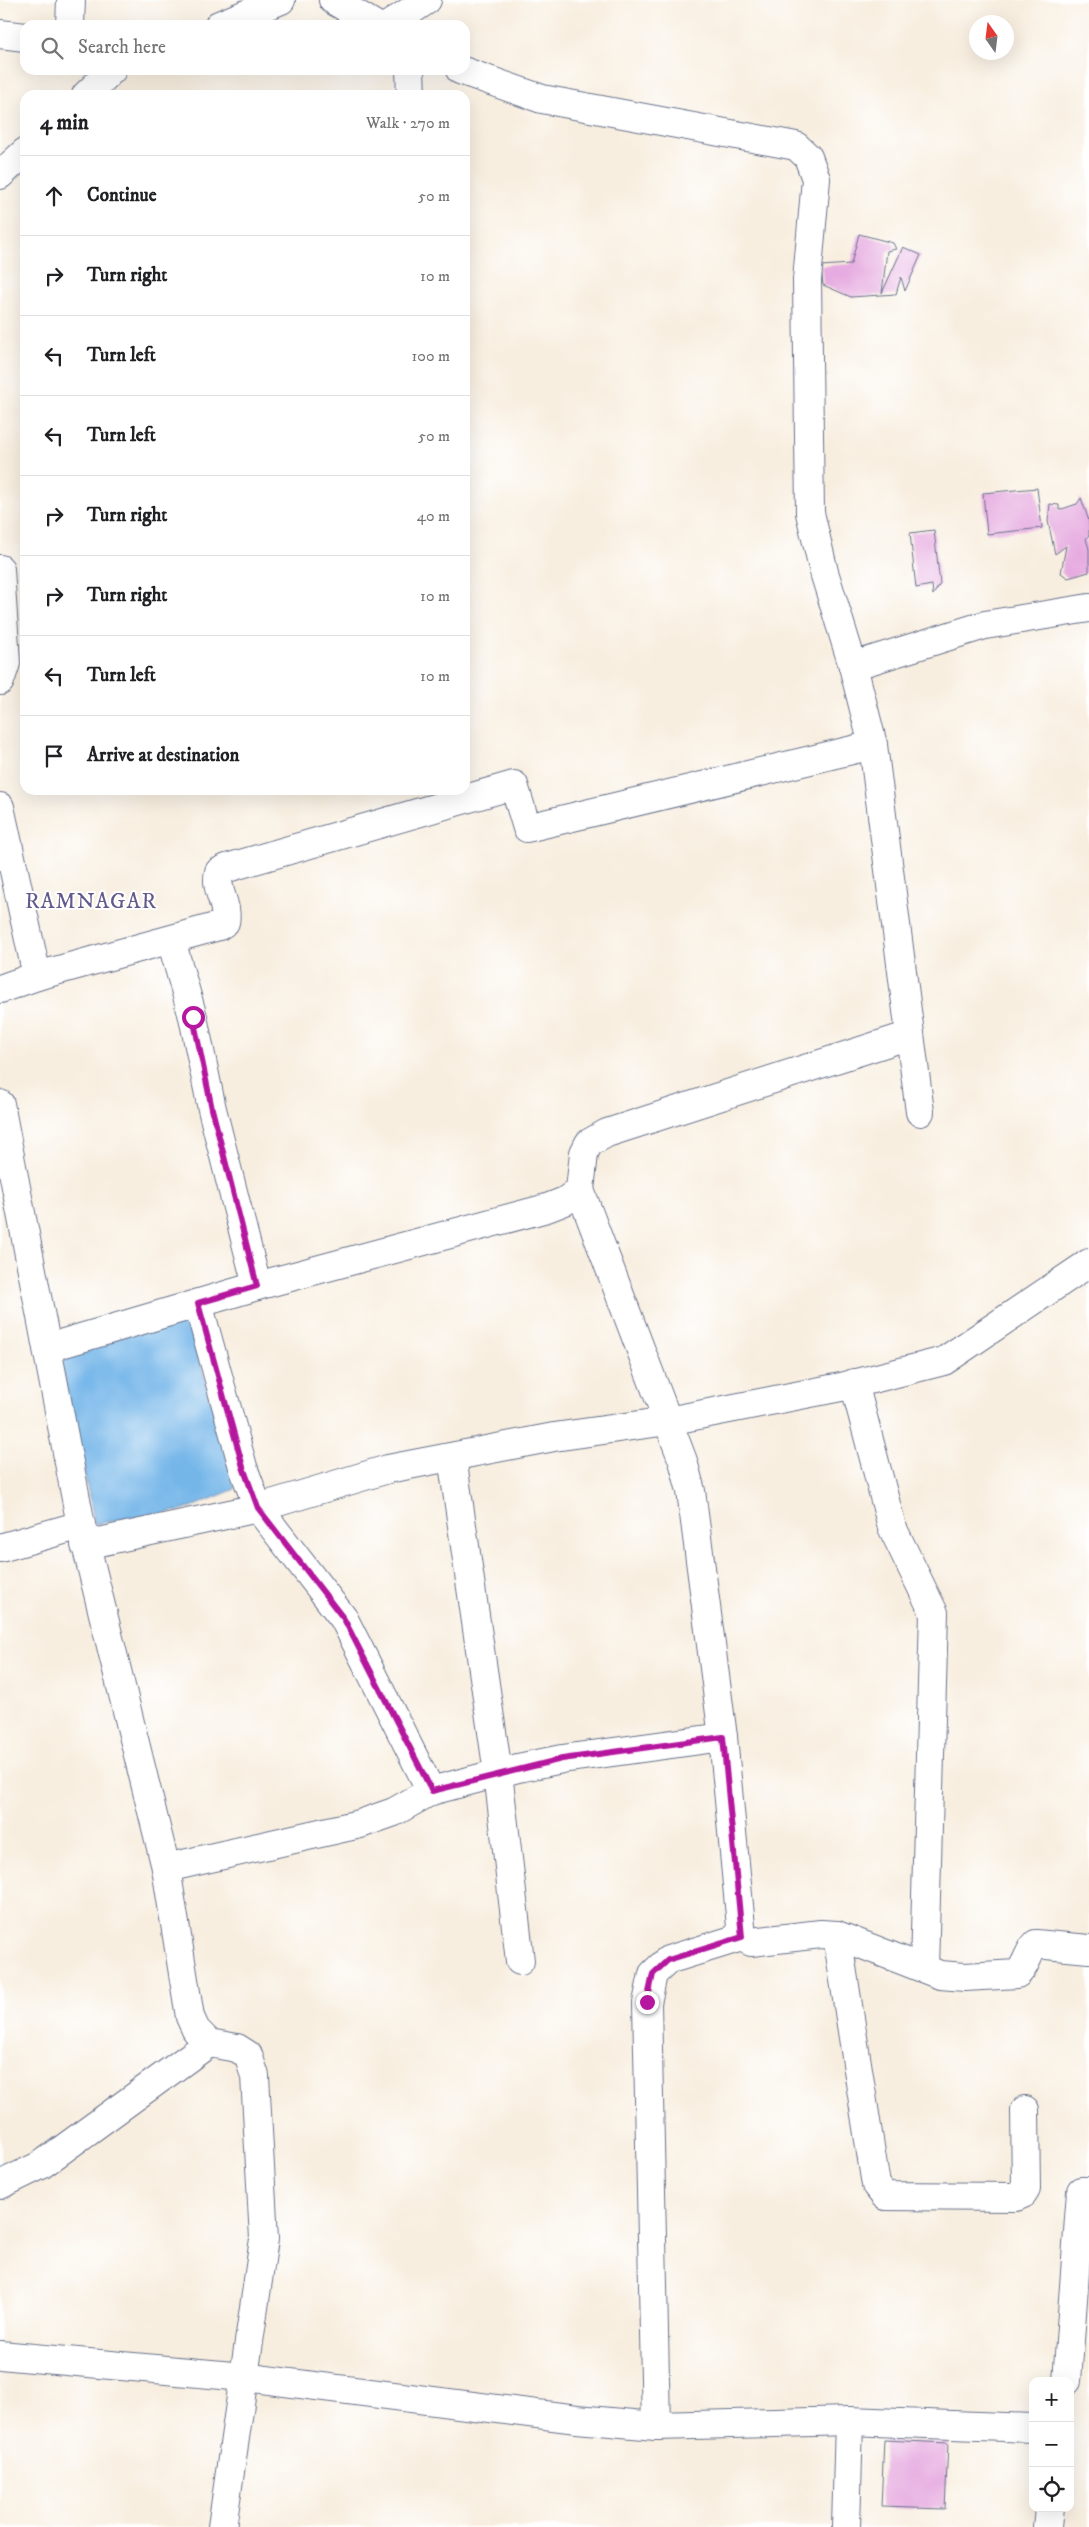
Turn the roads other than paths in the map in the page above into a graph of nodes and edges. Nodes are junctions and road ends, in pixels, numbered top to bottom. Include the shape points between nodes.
1 (71, 0) edge
2 (281, 0) edge
3 (427, 0) edge
4 (70, 20) edge
5 (231, 20) edge
6 (397, 20) edge
7 (0, 34) edge
8 (20, 36) edge
9 (470, 74) edge
10 (107, 75) edge
11 (410, 75) edge
12 (91, 90) edge
13 (411, 90) edge
14 (20, 157) edge
15 (0, 175) edge
16 (0, 569) edge
17 (1089, 608) edge
18 (853, 666) junction
19 (0, 680) edge
20 (873, 744) junction
21 (0, 807) edge
22 (171, 940) junction
23 (37, 976) junction
24 (0, 989) edge
25 (910, 1035) junction
26 (0, 1104) edge
27 (920, 1112) dead end
28 (580, 1190) junction
29 (1089, 1262) edge
30 (257, 1286) junction
31 (198, 1303) junction
32 (47, 1348) junction
33 (854, 1383) junction
34 (668, 1421) junction
35 (452, 1457) junction
36 (258, 1508) junction
37 (83, 1535) junction
38 (0, 1548) edge
39 (723, 1737) junction
40 (498, 1773) junction
41 (432, 1791) junction
42 (166, 1868) junction
43 (837, 1935) junction
44 (742, 1937) junction
45 (1089, 1949) edge
46 (520, 1962) dead end
47 (924, 1968) junction
48 (210, 2043) junction
49 (1025, 2110) dead end
50 (0, 2186) edge
51 (1089, 2191) edge
52 (0, 2355) edge
53 (244, 2377) junction
54 (1067, 2377) edge
55 (849, 2422) junction
56 (656, 2426) junction
57 (1029, 2428) edge
58 (1048, 2512) edge
59 (222, 2527) edge
60 (846, 2527) edge
61 (1047, 2527) edge

1 - 4 street
2 - 5 street
3 - 6 street
7 - 8 street
9 - 18 street via 542,99 796,146 808,157 816,179 807,280 810,513
10 - 12 street
11 - 13 street
14 - 15 street
16 - 19 street via 6,662
17 - 18 street via 985,624
18 - 20 street
20 - 22 street via 527,828 514,785 227,868 219,872 217,879 227,914 224,922
20 - 25 street
21 - 23 street
22 - 23 street
22 - 30 street via 193,1017 212,1109
23 - 24 street
25 - 27 street
25 - 28 street via 607,1133 590,1143 584,1153
26 - 32 street
28 - 30 street via 547,1208
28 - 34 street
29 - 33 street via 944,1361
30 - 31 street
31 - 32 street
31 - 36 street via 243,1467
32 - 37 street
33 - 34 street
33 - 47 street via 892,1527 934,1613
34 - 35 street
34 - 39 street via 691,1491
35 - 36 street via 388,1469
35 - 40 street
36 - 37 street
36 - 41 street via 344,1619
37 - 38 street
37 - 42 street
39 - 40 street via 562,1759
39 - 44 street
40 - 41 street
40 - 46 street
41 - 42 street via 394,1812 360,1824
42 - 48 street via 190,2017 196,2030
43 - 44 street via 751,1942
43 - 47 street
43 - 49 street via 876,2184 885,2196 1016,2197 1023,2194 1026,2189
44 - 56 street via 668,1960 653,1974 647,2002
45 - 47 street via 1036,1944 1030,1950 1023,1969 1010,1975 950,1976
48 - 50 street via 41,2165
48 - 53 street via 237,2048 248,2054 255,2076 264,2239
51 - 54 street via 1081,2191
52 - 53 street
53 - 56 street via 578,2420
53 - 59 street
55 - 56 street
55 - 57 street
55 - 60 street
58 - 61 street

